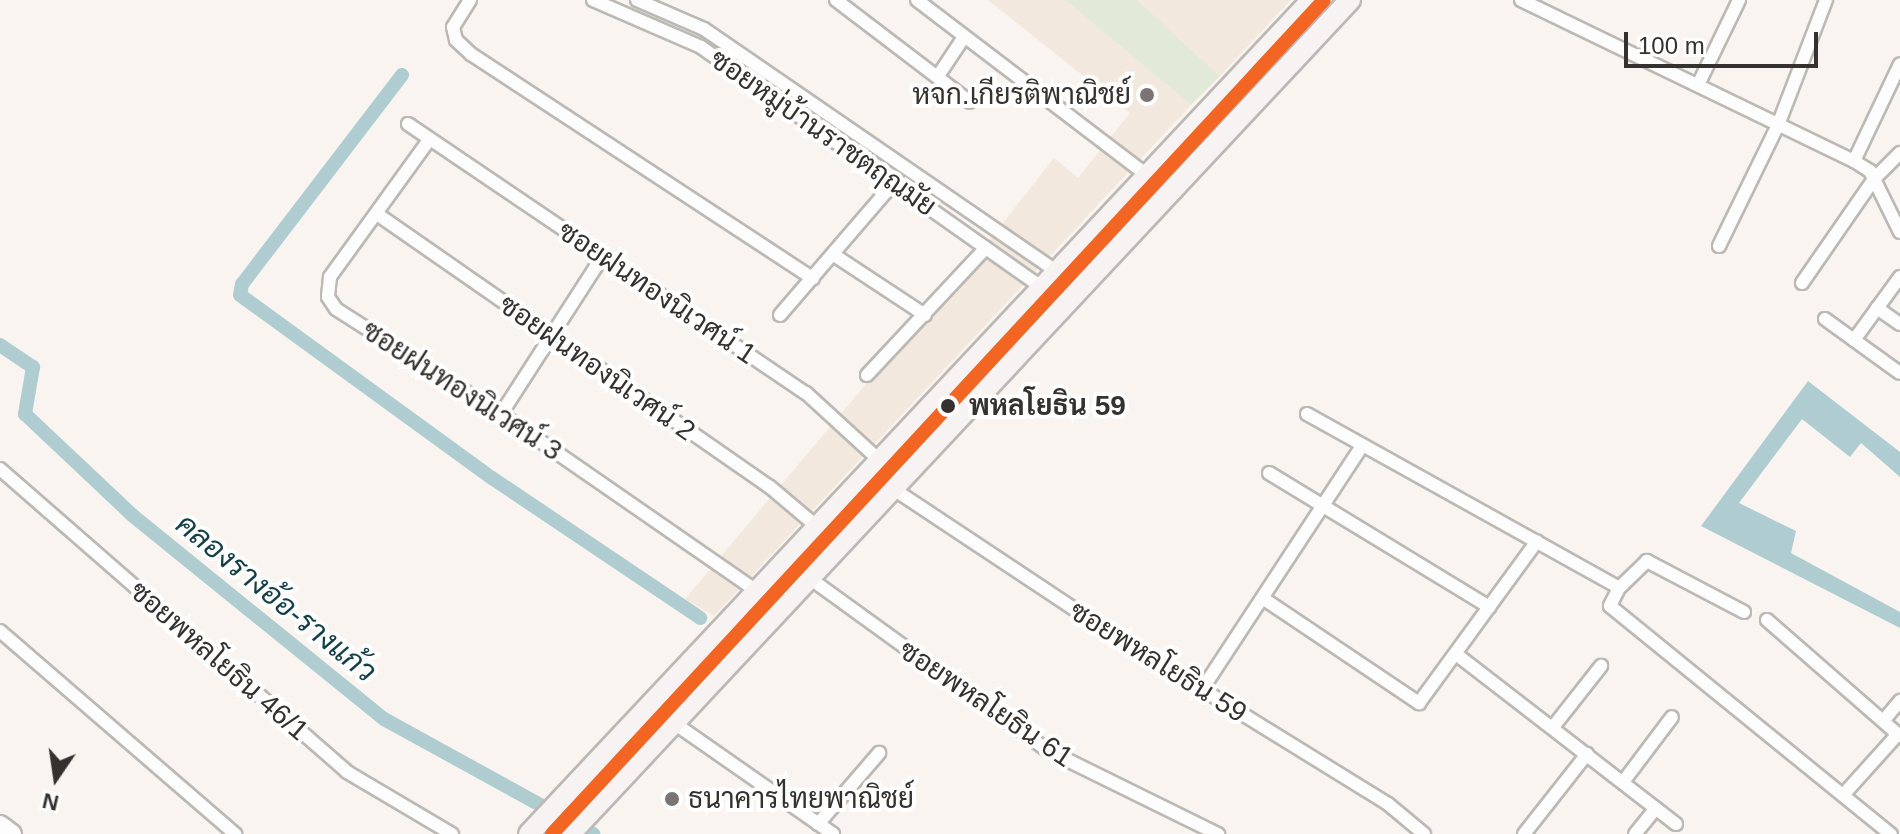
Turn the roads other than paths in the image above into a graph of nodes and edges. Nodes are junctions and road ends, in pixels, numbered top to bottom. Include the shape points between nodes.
1 (470, 0) edge
2 (593, 0) edge
3 (637, 0) edge
4 (836, 0) edge
5 (917, 0) edge
6 (1312, 0) edge
7 (1350, 0) edge
8 (1521, 0) edge
9 (1739, 0) edge
10 (1826, 0) edge
11 (964, 37) junction
12 (1900, 64) edge
13 (938, 76) junction
14 (1698, 85) junction
15 (970, 102) dead end
16 (408, 124) dead end
17 (1778, 125) junction
18 (429, 140) junction
19 (1900, 153) edge
20 (1854, 161) junction
21 (904, 170) junction
22 (1147, 175) junction
23 (1874, 179) junction
24 (893, 183) junction
25 (377, 214) junction
26 (1900, 232) edge
27 (1719, 246) dead end
28 (986, 248) junction
29 (834, 255) junction
30 (602, 257) junction
31 (1056, 271) junction
32 (1900, 277) edge
33 (813, 279) junction
34 (1802, 283) dead end
35 (1041, 287) junction
36 (1877, 308) junction
37 (780, 315) dead end
38 (925, 315) junction
39 (1825, 319) dead end
40 (1900, 324) edge
41 (551, 336) junction
42 (1854, 340) junction
43 (1900, 373) edge
44 (867, 375) dead end
45 (501, 414) junction
46 (1307, 414) dead end
47 (1362, 446) junction
48 (877, 458) junction
49 (0, 469) edge
50 (1269, 473) dead end
51 (892, 488) junction
52 (1323, 507) junction
53 (815, 525) junction
54 (1537, 541) junction
55 (808, 577) junction
56 (1619, 588) junction
57 (755, 590) junction
58 (1264, 599) junction
59 (1489, 607) junction
60 (1744, 612) dead end
61 (1767, 620) dead end
62 (0, 631) edge
63 (714, 635) junction
64 (738, 653) junction
65 (1456, 654) junction
66 (1601, 666) dead end
67 (1201, 691) junction
68 (1900, 701) edge
69 (1672, 717) dead end
70 (1884, 720) junction
71 (674, 723) junction
72 (1553, 727) junction
73 (1899, 735) edge
74 (879, 753) dead end
75 (1587, 754) junction
76 (1623, 782) junction
77 (1844, 794) junction
78 (1656, 808) junction
79 (818, 824) junction
80 (1676, 824) dead end
81 (0, 825) edge
82 (535, 827) edge
83 (12, 834) edge
84 (235, 834) edge
85 (452, 834) edge
86 (570, 834) edge
87 (833, 834) edge
88 (1218, 834) edge
89 (1424, 834) edge
90 (1524, 834) edge
91 (1635, 834) edge
92 (1891, 834) edge

1 - 33 street via 453,27 456,40 471,54
2 - 24 street, ซอยหมู่บ้านราชตฤณมัย via 682,35
3 - 21 street, ซอยหมู่บ้านราชตฤณมัย via 704,29
4 - 13 street
5 - 11 street
6 - 22 main road
7 - 51 main road
8 - 14 street
9 - 14 street
10 - 17 street
11 - 13 street
11 - 22 street
12 - 20 street
13 - 15 street
14 - 17 street
16 - 18 street, ซอยฝนทองนิเวศน์ 1
17 - 20 street
17 - 27 street
18 - 25 street, ซอยฝนทองนิเวศน์ 3
18 - 30 street, ซอยฝนทองนิเวศน์ 1
19 - 23 street
20 - 23 street
21 - 24 street
21 - 31 street, ซอยหมู่บ้านราชตฤณมัย
22 - 31 main road
23 - 26 street
23 - 34 street
24 - 28 street, ซอยหมู่บ้านราชตฤณมัย
24 - 29 street
25 - 41 street, ซอยฝนทองนิเวศน์ 2
25 - 45 street, ซอยฝนทองนิเวศน์ 3 via 330,277 328,297 336,309
28 - 35 street, ซอยหมู่บ้านราชตฤณมัย
28 - 38 street
29 - 33 street
29 - 38 street
30 - 41 street
30 - 48 street, ซอยฝนทองนิเวศน์ 1 via 806,393
31 - 35 main road
32 - 36 street
33 - 37 street
35 - 48 main road
36 - 40 street
36 - 42 street
38 - 44 street
39 - 42 street
41 - 45 street
41 - 53 street, ซอยฝนทองนิเวศน์ 2 via 770,487
42 - 43 street
45 - 57 street, ซอยฝนทองนิเวศน์ 3
46 - 47 street
47 - 52 street
47 - 54 street
48 - 53 main road
49 - 85 street, ซอยพหลโยธิน 46/1 via 347,772
50 - 52 street
51 - 55 main road
51 - 67 street, ซอยพหลโยธิน 59
52 - 58 street
52 - 59 street
53 - 57 main road
54 - 56 street
54 - 59 street
55 - 64 main road
55 - 88 street, ซอยพหลโยธิน 61 via 1047,750
56 - 60 street via 1647,561
56 - 77 street via 1610,602 1613,612 1706,680
57 - 63 main road
58 - 65 street via 1412,702 1425,700
58 - 67 street
59 - 65 street
61 - 70 street
62 - 84 street
63 - 64 main road
63 - 82 main road
64 - 71 main road
65 - 72 street
66 - 72 street
67 - 89 street, ซอยพหลโยธิน 59 via 1388,804
68 - 70 street
69 - 76 street
70 - 73 street
71 - 79 street
71 - 86 main road
72 - 75 street
73 - 77 street
74 - 79 street
75 - 76 street
75 - 90 street
76 - 78 street
77 - 92 street
78 - 80 street
78 - 91 street
79 - 87 street
81 - 83 street

